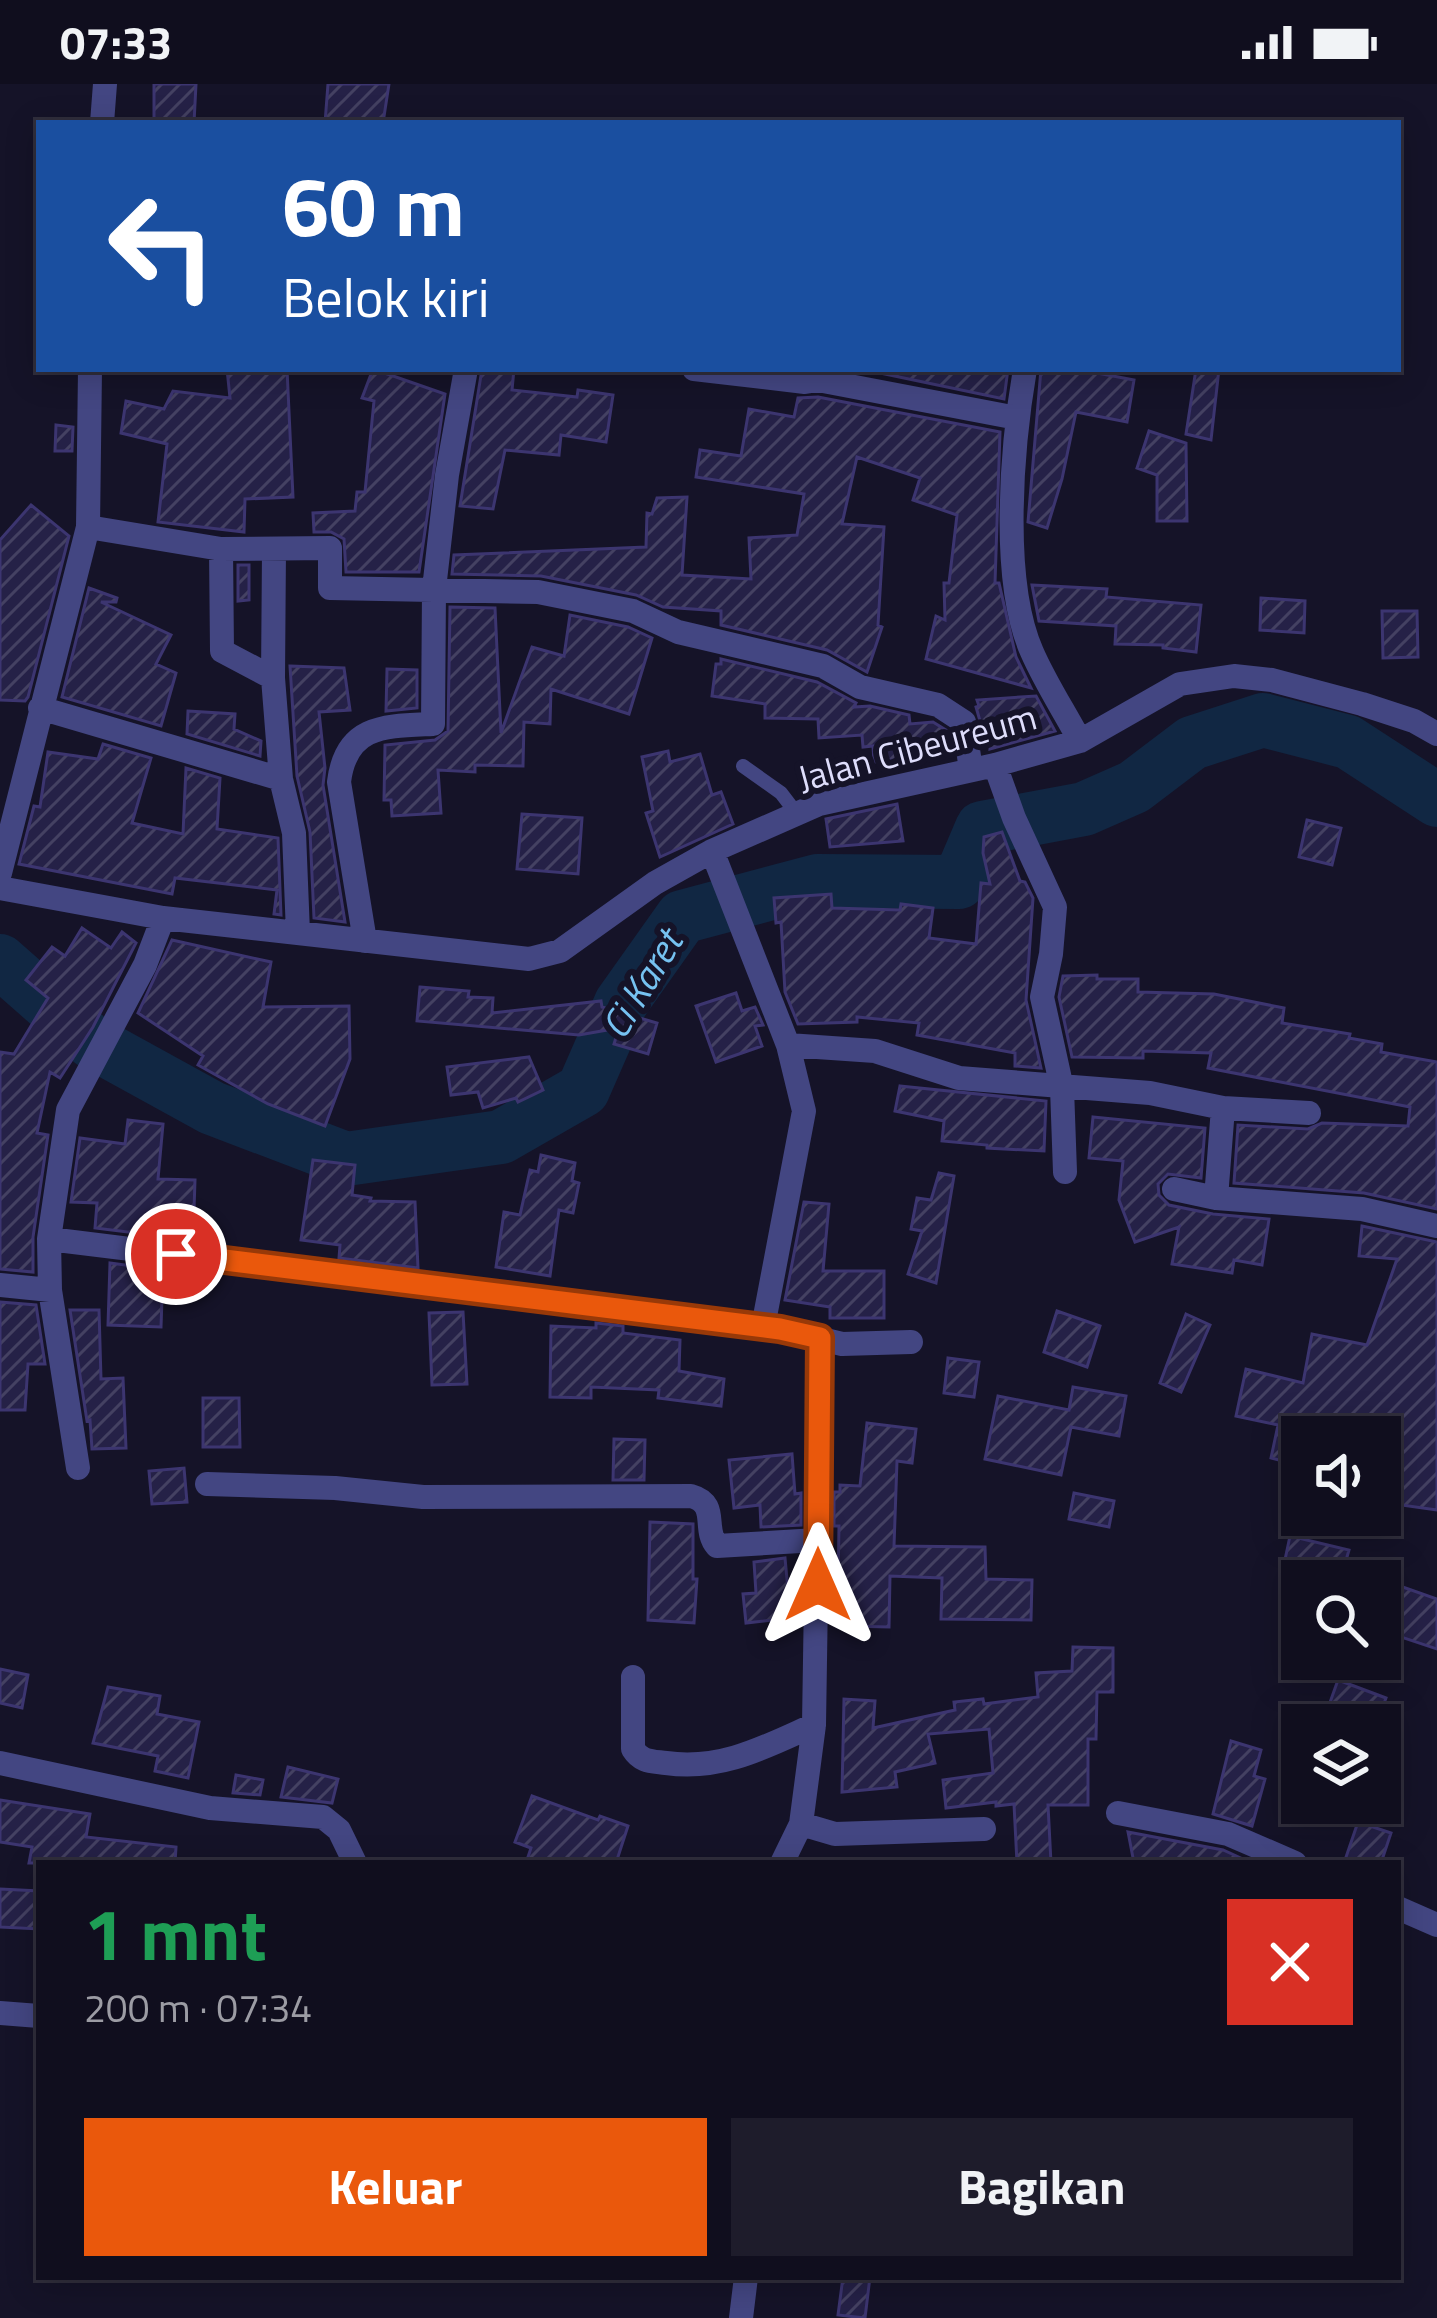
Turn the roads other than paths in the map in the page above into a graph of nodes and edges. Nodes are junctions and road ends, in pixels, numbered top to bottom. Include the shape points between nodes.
1 (105, 84) edge
2 (102, 120) edge
3 (90, 372) edge
4 (465, 372) edge
5 (735, 372) edge
6 (1025, 372) edge
7 (820, 374) edge
8 (1017, 418) junction
9 (88, 527) junction
10 (221, 549) junction
11 (274, 549) junction
12 (434, 589) junction
13 (273, 678) junction
14 (40, 707) junction
15 (1437, 734) edge
16 (1080, 741) junction
17 (743, 766) dead end
18 (983, 767) junction
19 (281, 778) junction
20 (797, 814) junction
21 (712, 851) junction
22 (0, 873) edge
23 (0, 888) edge
24 (163, 918) junction
25 (298, 934) junction
26 (365, 941) junction
27 (788, 1045) junction
28 (1062, 1088) junction
29 (1223, 1108) junction
30 (1309, 1113) dead end
31 (1065, 1172) dead end
32 (1174, 1189) dead end
33 (1216, 1198) junction
34 (1437, 1226) edge
35 (49, 1239) junction
36 (0, 1285) edge
37 (50, 1290) junction
38 (763, 1327) junction
39 (820, 1338) junction
40 (911, 1342) dead end
41 (78, 1468) dead end
42 (207, 1484) dead end
43 (818, 1540) junction
44 (633, 1676) dead end
45 (814, 1725) junction
46 (0, 1763) edge
47 (1118, 1813) dead end
48 (801, 1824) junction
49 (984, 1829) dead end
50 (354, 1860) edge
51 (783, 1860) edge
52 (1288, 1860) edge
53 (1401, 1909) edge
54 (1437, 1925) edge
55 (0, 2013) edge
56 (36, 2016) edge
57 (746, 2280) edge
58 (741, 2318) edge

1 - 2 street
3 - 9 street
4 - 12 street
5 - 7 street via 806,382
6 - 8 street
7 - 8 street
8 - 16 street via 1012,551 1022,618
9 - 10 street
9 - 14 street
10 - 11 street
10 - 13 street via 222,651
11 - 12 street via 330,548 331,588
11 - 13 street
12 - 18 street via 557,596 633,611 678,632 823,666 860,686 938,705 964,722
12 - 26 street via 433,724 376,727 341,761
13 - 19 street
14 - 19 street
14 - 22 street
15 - 16 street, Jalan Cibeureum via 1344,698 1234,676 1180,684
16 - 18 street, Jalan Cibeureum
17 - 20 lane
18 - 20 street, Jalan Cibeureum
18 - 28 street via 1055,907 1042,997
19 - 25 street via 294,832
20 - 21 street, Jalan Cibeureum
21 - 26 street, Jalan Cibeureum via 552,955
21 - 27 street
23 - 24 street, Jalan Cibeureum
24 - 25 street, Jalan Cibeureum
24 - 35 street via 68,1110
25 - 26 street, Jalan Cibeureum
27 - 28 street via 874,1051 940,1075
27 - 38 street via 803,1130
28 - 29 street
28 - 31 street
29 - 30 street
29 - 33 street
32 - 33 street
33 - 34 street via 1362,1209
35 - 37 street
35 - 38 street
36 - 37 street
37 - 41 street
38 - 39 street
39 - 40 street
39 - 43 street
42 - 43 street via 423,1497 691,1496 709,1509 717,1546
43 - 45 street
44 - 45 street via 633,1749 645,1761 723,1762
45 - 48 street
46 - 50 street via 210,1808 323,1817
47 - 52 street via 1228,1834
48 - 49 street via 835,1834
48 - 51 street
53 - 54 street
55 - 56 street
57 - 58 street

